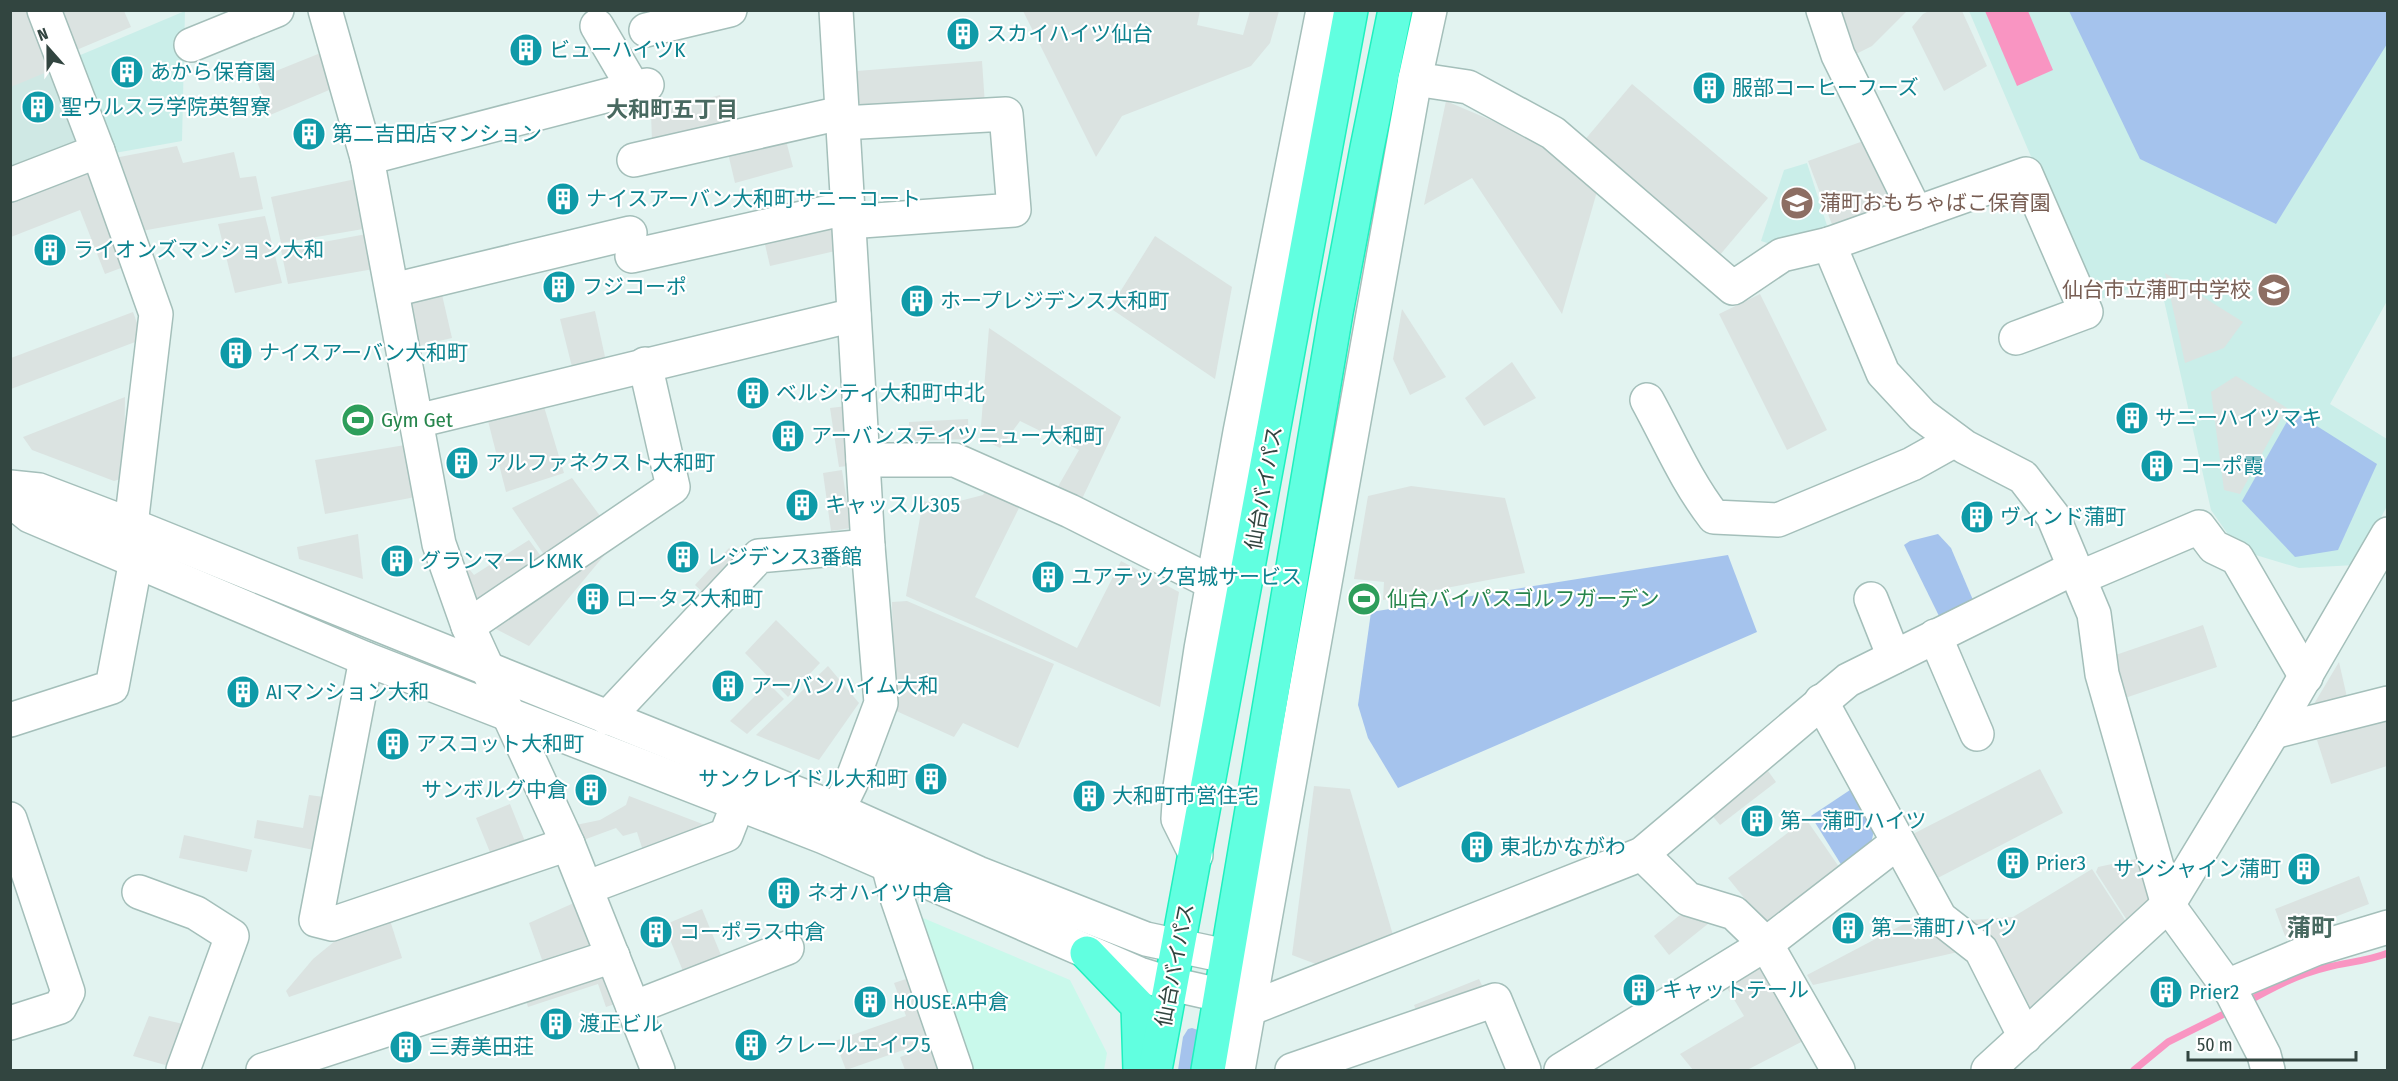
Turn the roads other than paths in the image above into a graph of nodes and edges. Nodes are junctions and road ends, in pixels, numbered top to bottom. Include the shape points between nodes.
1 (44, 10) edge
2 (278, 10) edge
3 (325, 10) edge
4 (730, 10) edge
5 (836, 10) edge
6 (1323, 10) edge
7 (1351, 10) edge
8 (1395, 10) edge
9 (1430, 10) edge
10 (1823, 10) edge
11 (597, 26) dead end
12 (646, 30) dead end
13 (191, 45) dead end
14 (1415, 79) junction
15 (842, 118) junction
16 (98, 151) junction
17 (367, 158) junction
18 (634, 160) dead end
19 (10, 185) edge
20 (1916, 213) junction
21 (847, 215) junction
22 (1829, 244) junction
23 (393, 290) junction
24 (854, 315) junction
25 (2016, 338) dead end
26 (645, 364) junction
27 (1647, 400) dead end
28 (417, 421) junction
29 (1955, 440) junction
30 (863, 460) junction
31 (10, 487) edge
32 (10, 500) edge
33 (131, 525) junction
34 (868, 546) junction
35 (2384, 547) edge
36 (136, 560) junction
37 (2076, 573) junction
38 (1213, 583) junction
39 (1871, 599) dead end
40 (468, 626) junction
41 (1935, 636) junction
42 (1894, 657) junction
43 (366, 659) junction
44 (488, 670) junction
45 (2306, 676) junction
46 (1821, 701) junction
47 (2388, 704) edge
48 (507, 713) junction
49 (607, 718) junction
50 (10, 720) edge
51 (2273, 732) junction
52 (1977, 734) dead end
53 (738, 804) junction
54 (10, 819) edge
55 (831, 824) junction
56 (881, 829) junction
57 (1898, 842) junction
58 (568, 844) junction
59 (1642, 854) junction
60 (1196, 855) junction
61 (888, 866) junction
62 (586, 888) junction
63 (139, 892) dead end
64 (2168, 905) junction
65 (2388, 927) edge
66 (1766, 944) junction
67 (1179, 946) junction
68 (788, 948) dead end
69 (1087, 953) junction
70 (612, 956) junction
71 (1226, 956) junction
72 (1172, 984) junction
73 (2229, 989) junction
74 (1220, 995) junction
75 (633, 1008) junction
76 (1249, 1009) junction
77 (10, 1023) edge
78 (2025, 1037) junction
79 (651, 1069) edge
80 (1237, 1069) edge
81 (183, 1071) edge
82 (263, 1071) edge
83 (956, 1071) edge
84 (1140, 1071) edge
85 (1155, 1071) edge
86 (1292, 1071) edge
87 (1524, 1071) edge
88 (1561, 1071) edge
89 (1838, 1071) edge
90 (1988, 1071) edge
91 (2268, 1071) edge

1 - 16 street
2 - 13 street
3 - 17 street
4 - 12 street
5 - 15 street
6 - 38 street
7 - 60 highway, 仙台バイパス
8 - 71 highway, 仙台バイパス via 1336,313
9 - 14 street
10 - 20 street via 1838,55
11 - 17 street via 640,87
14 - 22 street via 1468,87 1552,133 1733,288 1782,255
14 - 76 street
15 - 18 street
15 - 21 street
15 - 21 street via 1006,114 1014,210
16 - 19 street
16 - 33 street via 156,314
17 - 23 street
20 - 22 street
20 - 25 street via 2026,174 2086,312
21 - 23 street via 631,244
21 - 24 street
22 - 29 street via 1883,374 1922,415
23 - 28 street
24 - 26 street
24 - 30 street
26 - 28 street
26 - 40 street via 673,487
27 - 29 street via 1695,492 1714,517 1778,520 1912,464
28 - 40 street via 439,544
29 - 37 street via 2023,477 2053,516
30 - 34 street
30 - 38 street via 955,460 1070,511
31 - 33 street via 39,490
32 - 36 street via 30,516
33 - 44 street
34 - 49 street via 759,556
34 - 55 street via 881,703
35 - 45 street
36 - 43 street
36 - 50 street via 112,687
37 - 41 street
37 - 45 street via 2199,527 2214,547 2237,558
37 - 64 street via 2094,614 2102,674
38 - 60 street via 1178,819
39 - 42 street
40 - 44 street
41 - 42 street
41 - 52 street
42 - 46 street via 1848,680
43 - 48 street
43 - 58 street via 316,920 332,924
44 - 48 street
44 - 49 street
45 - 51 street
46 - 57 street
46 - 59 street
47 - 51 street
48 - 53 street
48 - 58 street
49 - 55 street
51 - 64 street
53 - 55 street
53 - 62 street via 726,835
54 - 77 street via 68,992 60,1007
55 - 56 street
55 - 61 street
56 - 61 street
56 - 67 street via 978,873 1146,939
57 - 66 street
57 - 78 street via 1940,918 1981,950
58 - 62 street
59 - 66 street via 1688,899 1734,914
59 - 76 street
60 - 67 highway, 仙台バイパス
61 - 69 street
61 - 83 street
62 - 70 street
63 - 81 street via 196,913 232,936
64 - 73 street
64 - 78 street
65 - 73 street via 2315,949
66 - 88 street
66 - 89 street
67 - 71 street
67 - 72 highway, 仙台バイパス
68 - 75 street
69 - 72 street
69 - 84 highway via 1138,1005
70 - 75 street
70 - 82 street
71 - 74 highway, 仙台バイパス
72 - 74 street
72 - 85 highway, 仙台バイパス
73 - 91 street via 2264,1055
74 - 80 highway, 仙台バイパス
75 - 79 street
76 - 80 street
78 - 90 street
86 - 87 street via 1495,1000

